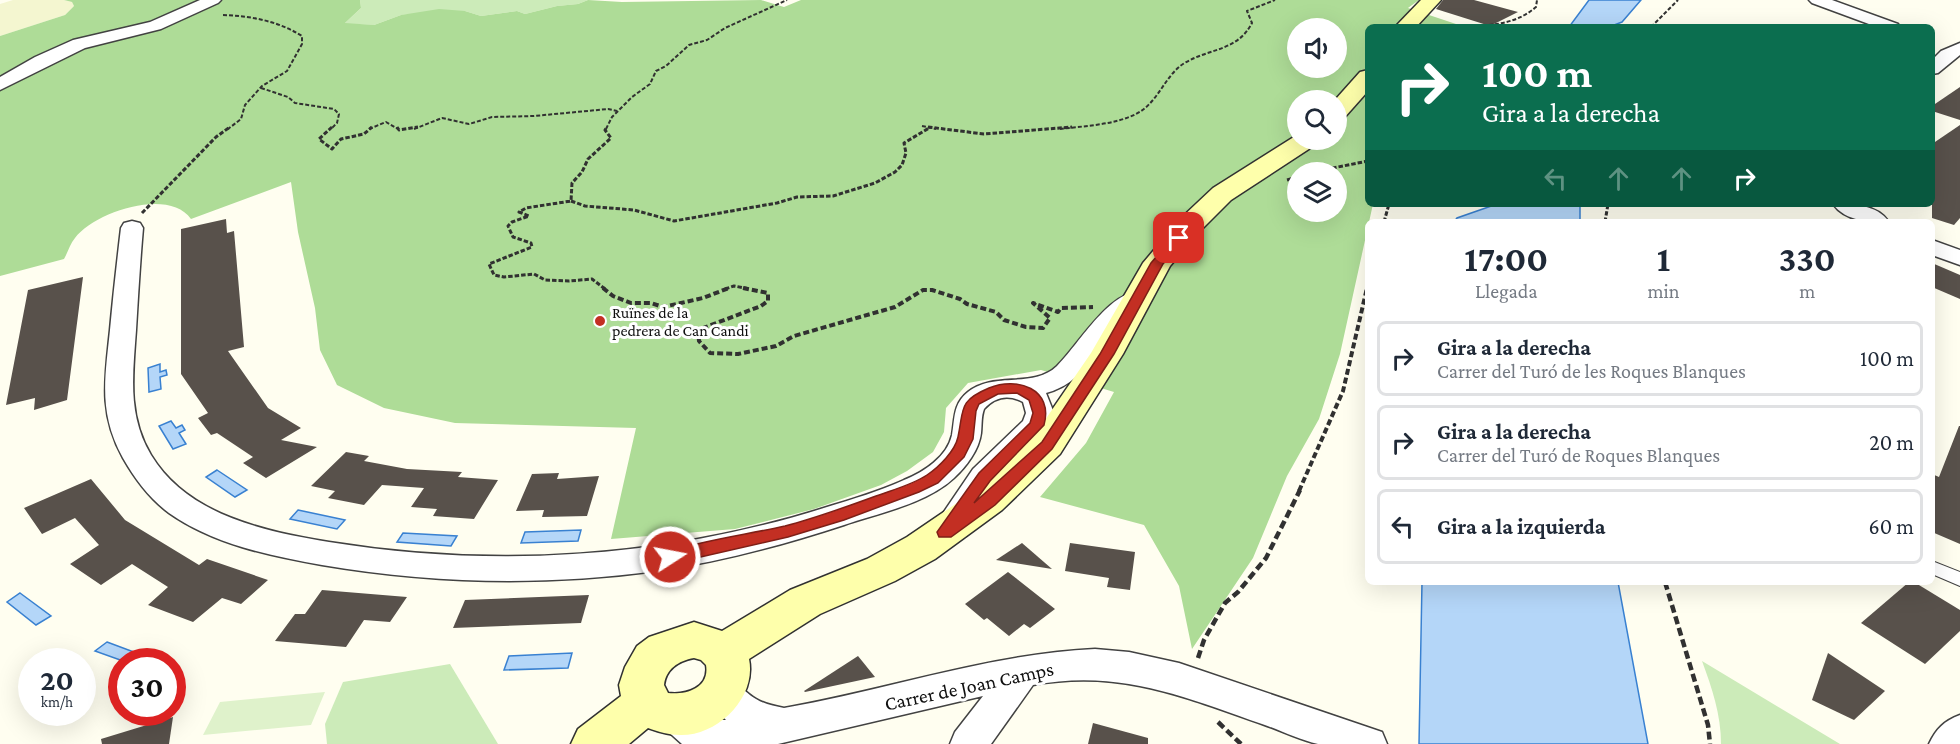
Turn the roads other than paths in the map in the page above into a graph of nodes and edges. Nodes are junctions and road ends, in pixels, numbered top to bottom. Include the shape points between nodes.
1 (213, 0) edge
2 (1432, 0) edge
3 (1817, 0) edge
4 (1851, 0) edge
5 (1834, 6) junction
6 (1408, 24) edge
7 (1884, 24) edge
8 (1935, 43) edge
9 (1949, 52) edge
10 (1935, 66) edge
11 (1365, 80) edge
12 (0, 85) edge
13 (1347, 101) edge
14 (1291, 150) edge
15 (1850, 207) edge
16 (1872, 219) edge
17 (132, 228) road end
18 (1935, 248) edge
19 (1960, 258) edge
20 (1132, 303) junction
21 (1026, 387) junction
22 (1069, 413) junction
23 (945, 532) junction
24 (1935, 568) edge
25 (1960, 579) edge
26 (723, 672) junction
27 (1022, 672) junction
28 (661, 708) junction
29 (784, 725) junction
30 (1960, 732) edge
31 (595, 744) edge
32 (969, 744) edge
33 (1368, 744) edge
34 (1948, 744) edge

1 - 12 street via 171,20 79,44
2 - 6 street
3 - 5 street
4 - 5 street
5 - 7 street
8 - 9 street
9 - 10 street
11 - 13 street
14 - 20 street via 1217,199 1157,263
15 - 16 street
17 - 21 street via 118,395 128,439 139,459 151,478 202,518 254,538 336,556 423,567 556,570 670,557 778,533 838,516 932,479 959,453 974,401 995,390
18 - 19 street
20 - 21 street via 1104,325 1056,381
20 - 22 street via 1107,354
21 - 22 street via 1062,398
21 - 23 street via 1038,404 1036,425 984,477
22 - 23 street via 1047,445 989,501
23 - 26 street via 881,570 805,602
24 - 25 lane
26 - 28 street via 702,709 690,714
26 - 28 street via 706,642 694,640 664,649 650,661 640,682 641,693
26 - 29 street, Carrer de Joan Camps via 736,709
27 - 29 street, Carrer de Joan Camps
27 - 32 street
27 - 33 street, Carrer de Joan Camps via 1054,666 1129,667 1190,683
28 - 29 street, Carrer de Joan Camps via 698,734 750,736
28 - 31 street
30 - 34 street

